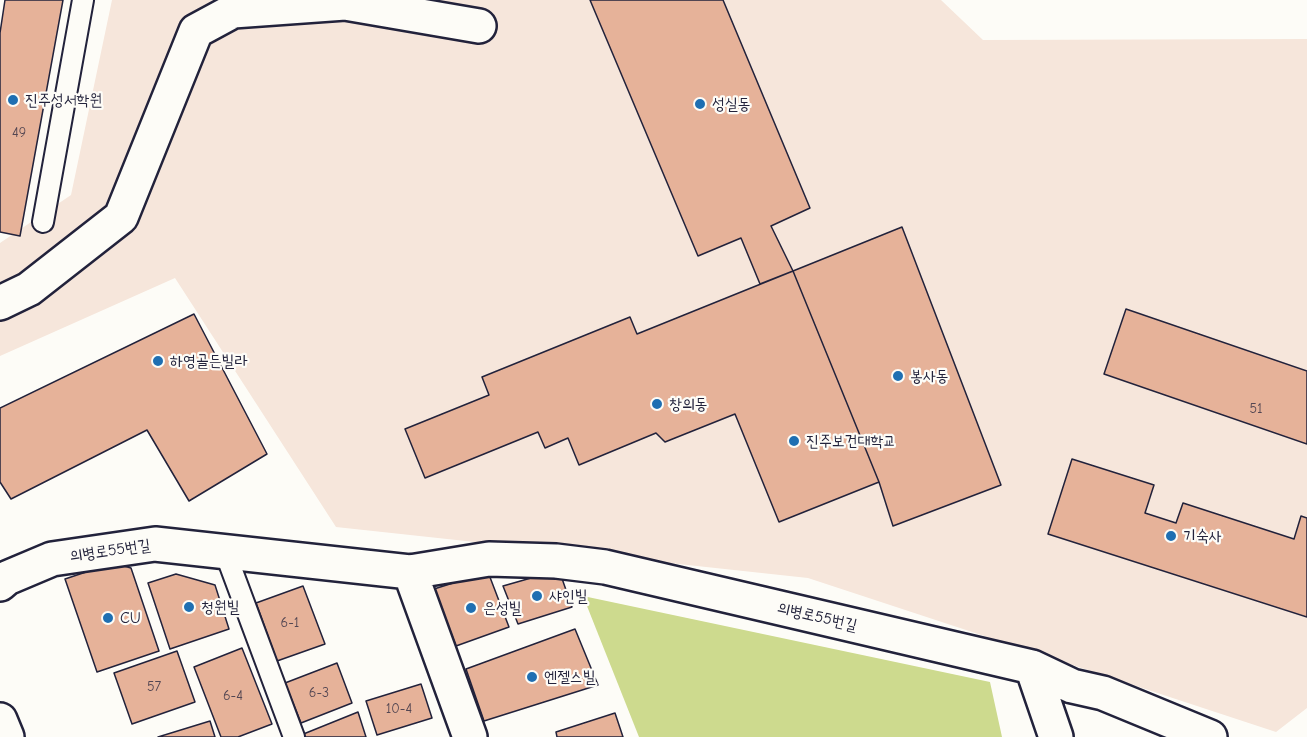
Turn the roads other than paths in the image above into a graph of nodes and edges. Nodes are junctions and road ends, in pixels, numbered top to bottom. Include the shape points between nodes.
1 (83, 0) edge
2 (479, 26) dead end
3 (43, 222) dead end
4 (0, 303) edge
5 (225, 552) junction
6 (410, 572) junction
7 (0, 584) edge
8 (1032, 667) junction
9 (0, 720) edge
10 (7, 737) edge
11 (294, 737) edge
12 (470, 737) edge
13 (1056, 737) edge
14 (1210, 737) edge

1 - 3 lane
2 - 4 street via 345,3 233,11 196,31 120,217 29,289
5 - 6 street, 의병로55번길
5 - 7 street, 의병로55번길 via 155,544 52,559
5 - 11 lane
6 - 8 street, 의병로55번길 via 489,559 605,567
6 - 12 street
8 - 13 street
8 - 14 street, 의병로55번길 via 1072,686 1103,693
9 - 10 street

